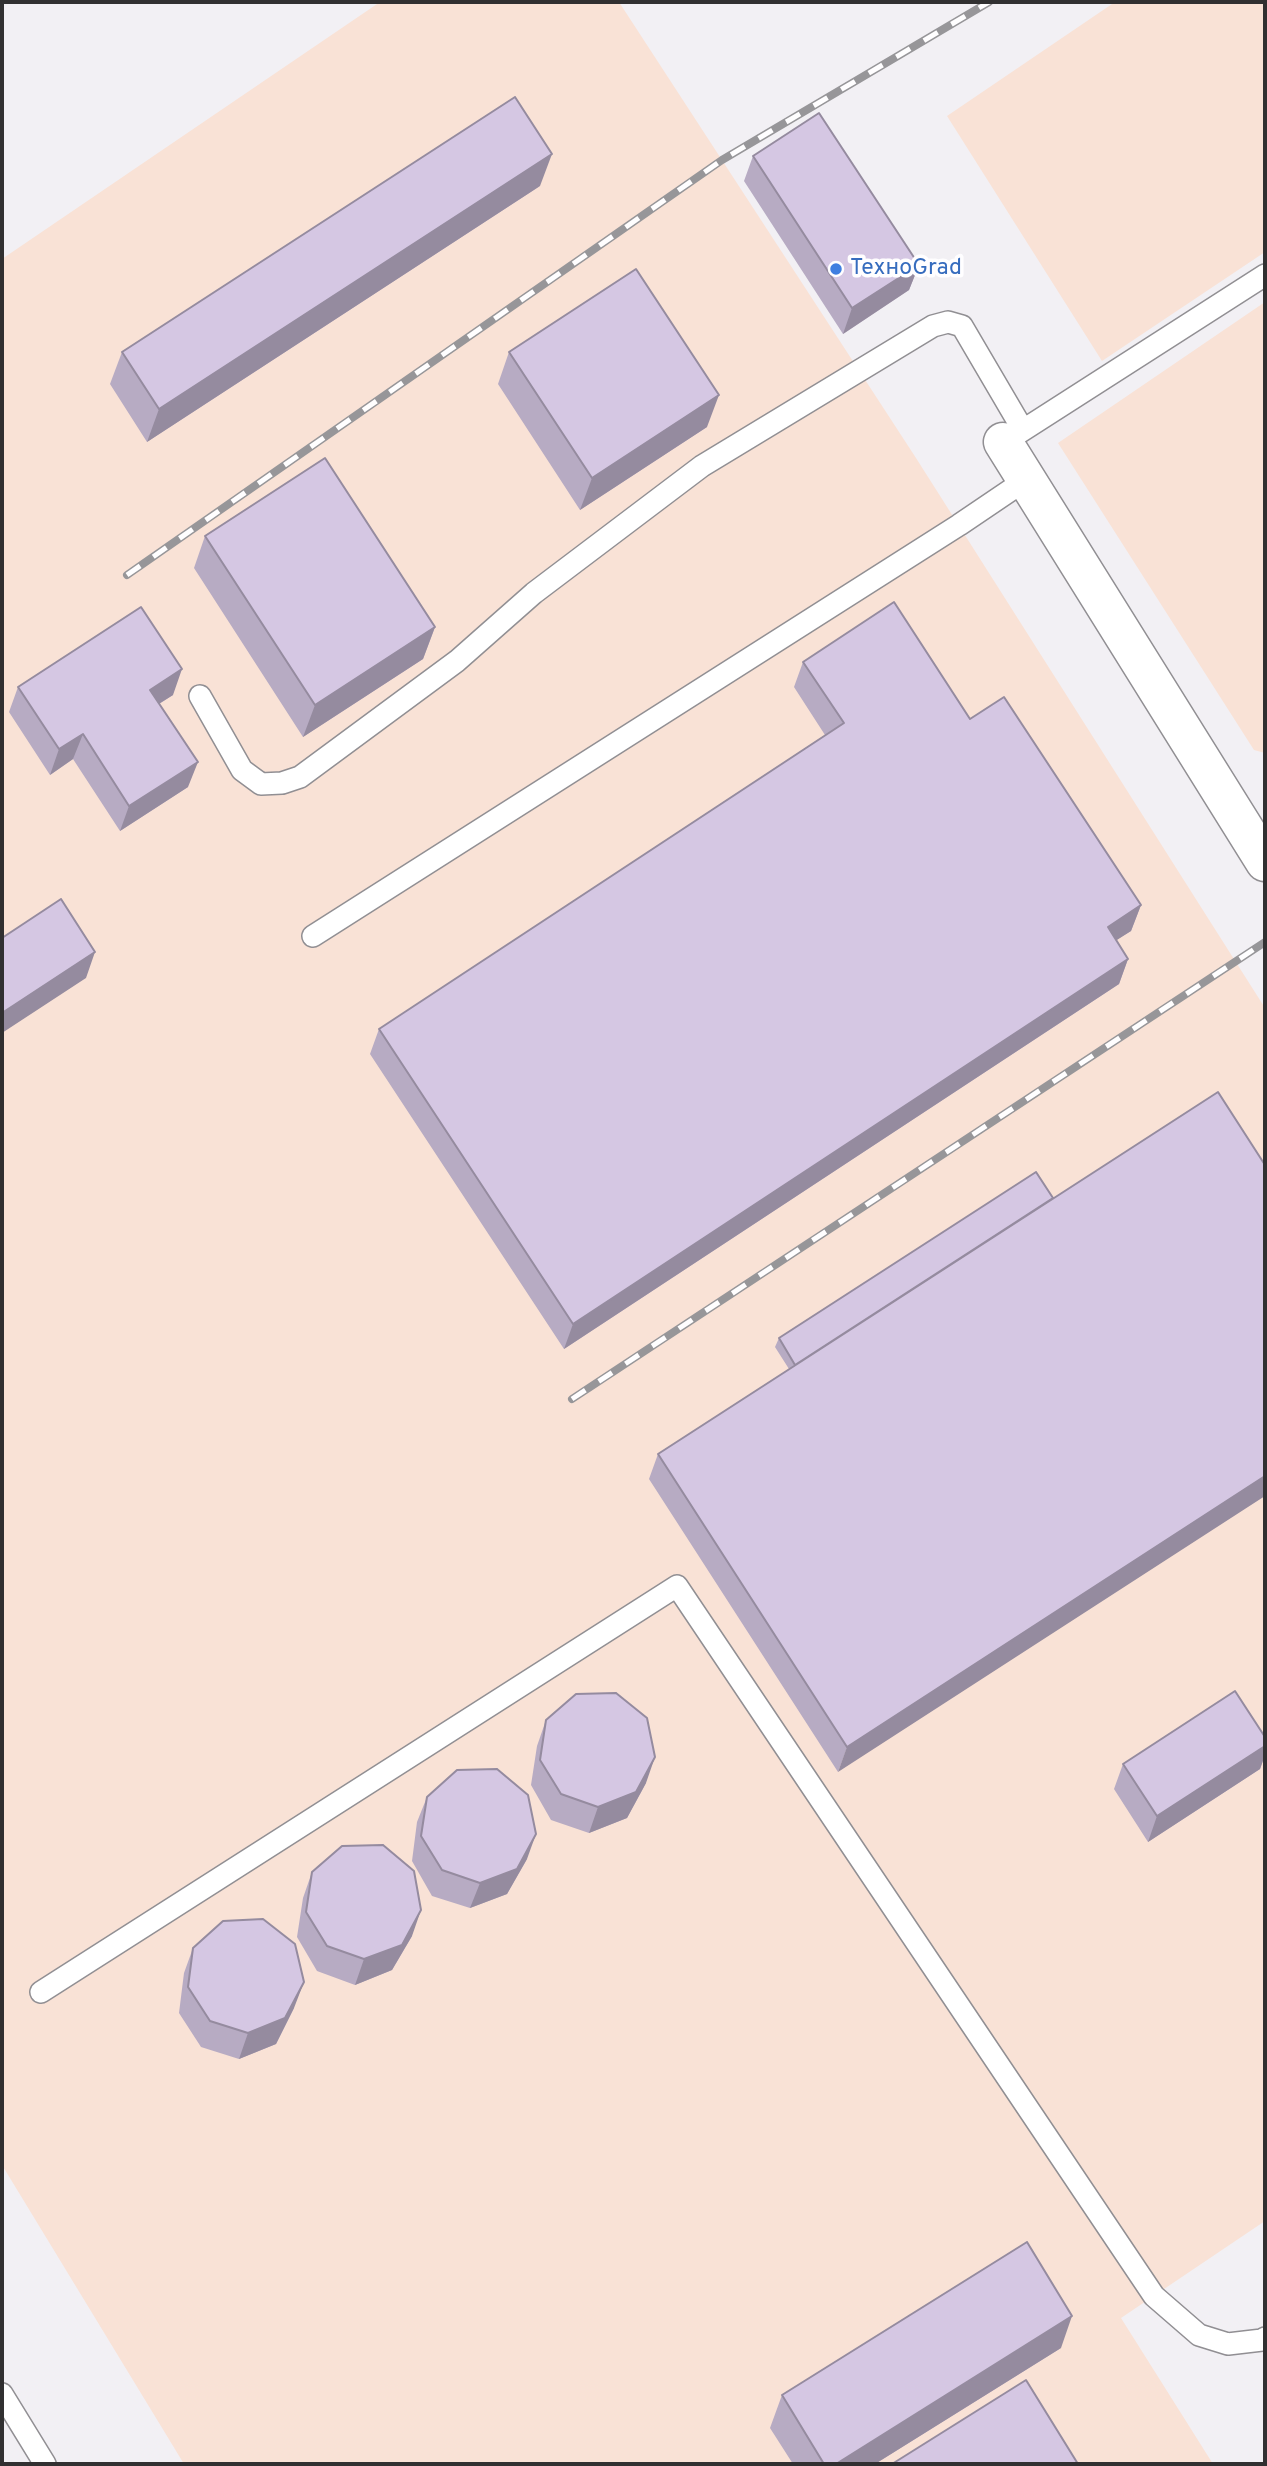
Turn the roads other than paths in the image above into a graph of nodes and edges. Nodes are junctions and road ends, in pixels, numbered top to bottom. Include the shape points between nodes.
1 (1265, 275) edge
2 (1013, 436) junction
3 (1027, 479) junction
4 (200, 696) dead end
5 (1265, 862) edge
6 (313, 936) dead end
7 (41, 1993) dead end
8 (1265, 2338) edge
9 (2, 2394) edge
10 (45, 2464) edge

1 - 2 lane
2 - 3 street
2 - 4 lane via 962,326 948,321 702,466 534,593 457,661 300,777 261,784 242,770
3 - 5 street
3 - 6 lane
7 - 8 lane via 677,1586 1154,2295 1199,2335 1228,2344
9 - 10 lane

